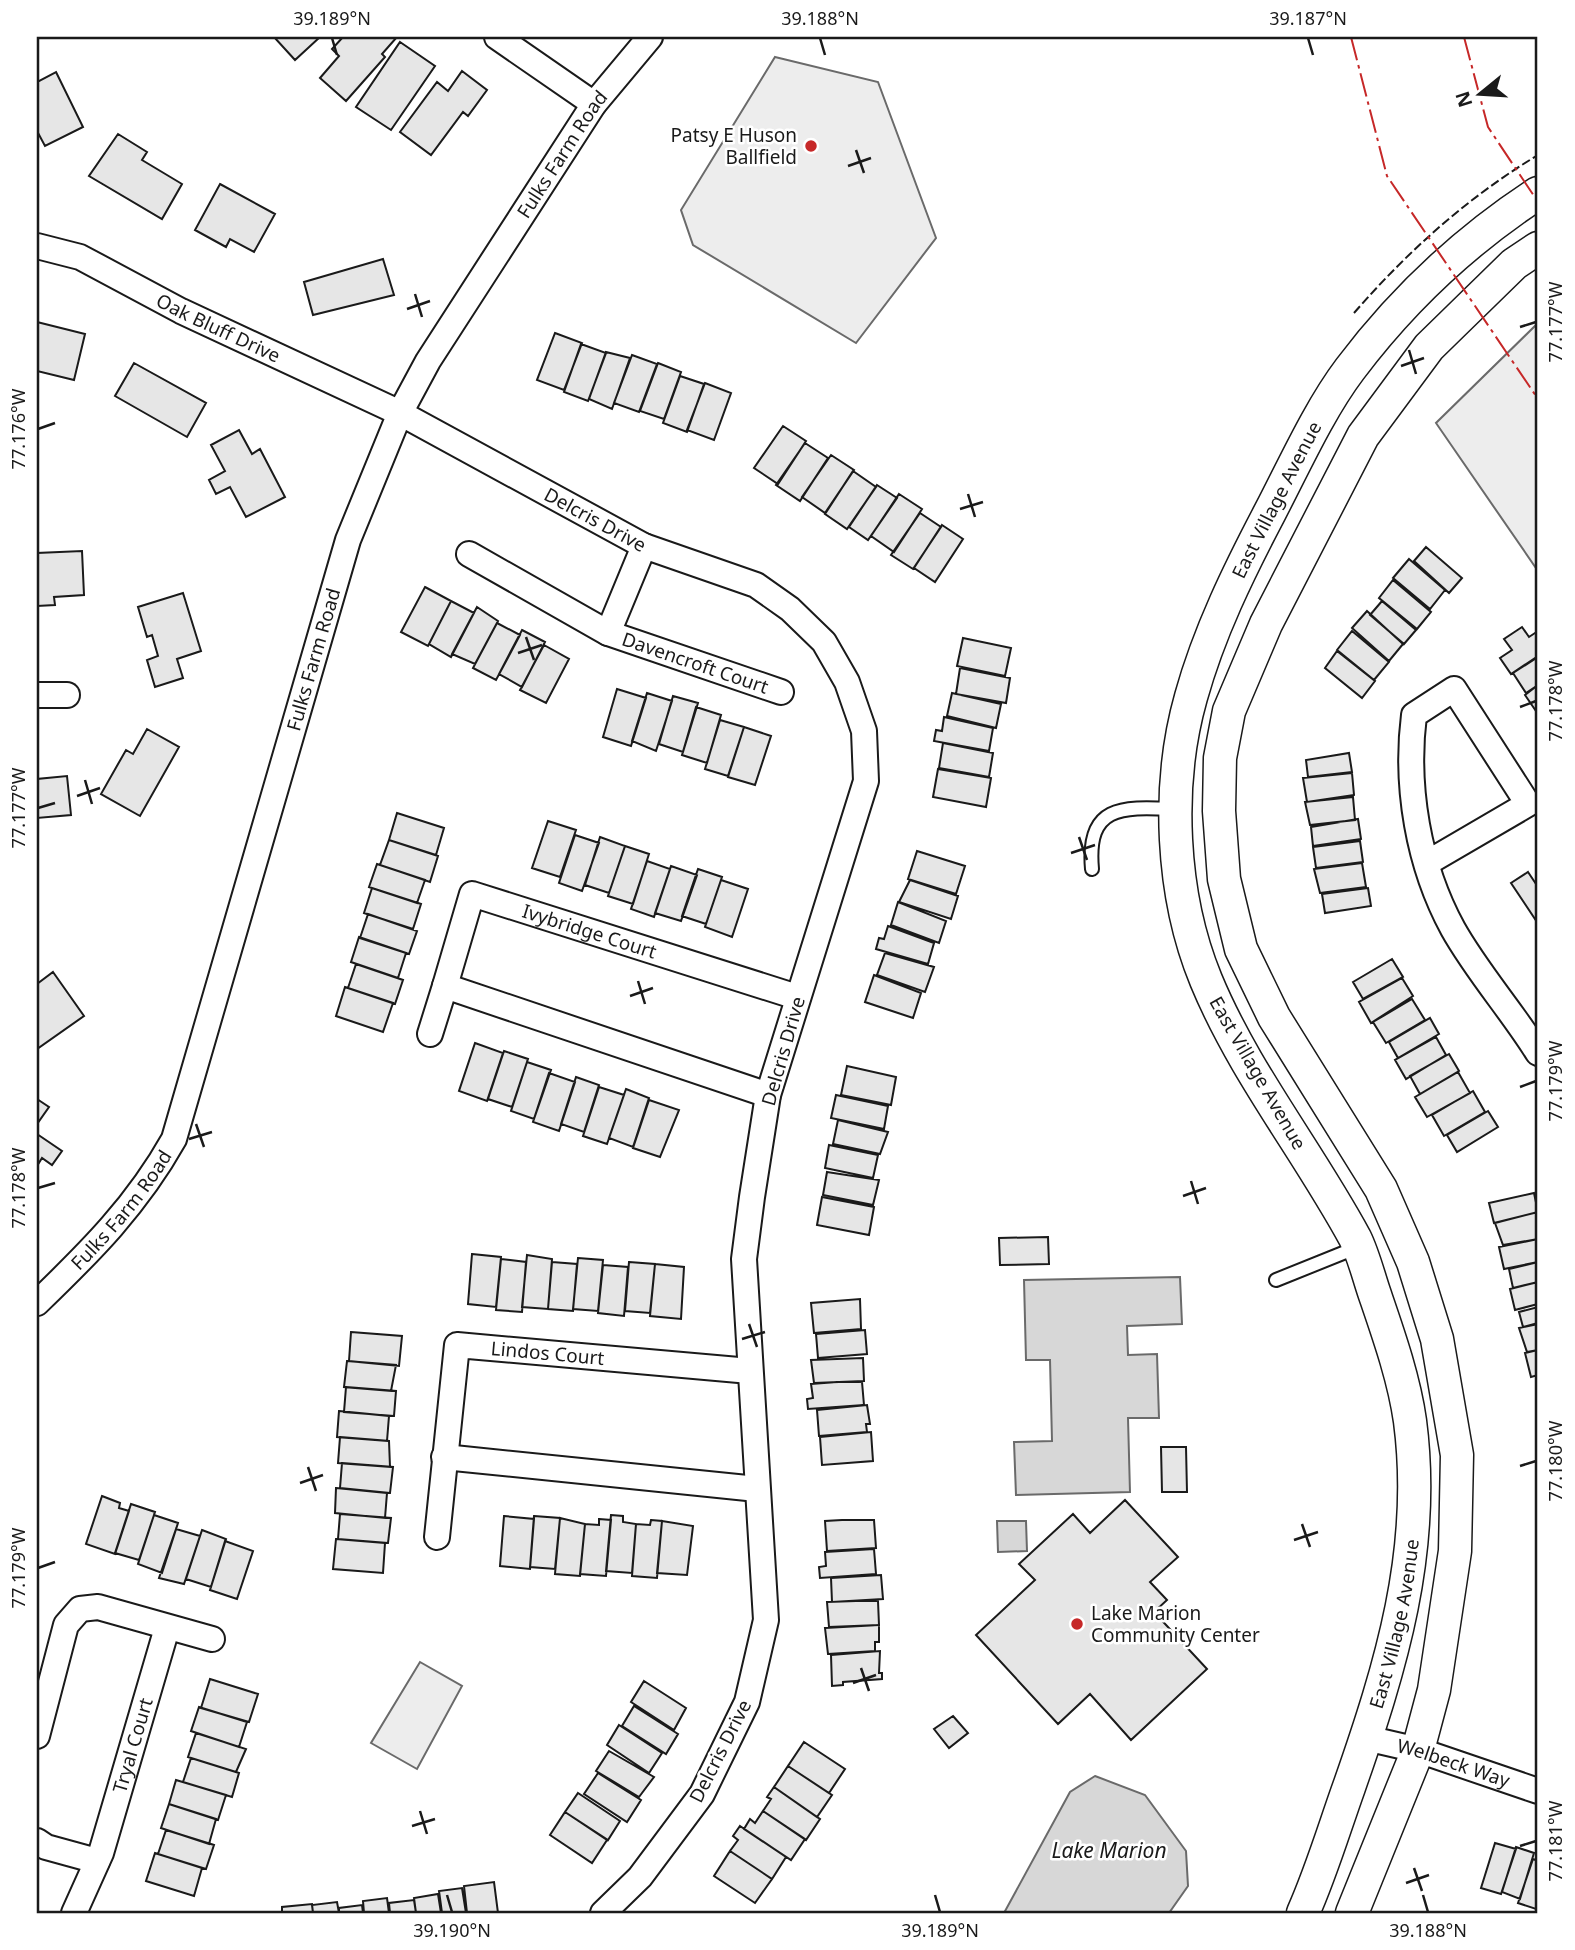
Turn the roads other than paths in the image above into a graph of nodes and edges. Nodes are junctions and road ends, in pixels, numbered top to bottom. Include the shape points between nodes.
1 (497, 37) edge
2 (650, 37) edge
3 (594, 104) junction
4 (1538, 193) edge
5 (37, 246) edge
6 (1538, 248) edge
7 (400, 413) junction
8 (644, 547) junction
9 (469, 554) dead end
10 (608, 633) junction
11 (781, 692) dead end
12 (37, 695) edge
13 (67, 695) dead end
14 (1177, 809) junction
15 (1427, 863) junction
16 (1092, 869) dead end
17 (445, 986) junction
18 (797, 997) junction
19 (430, 1034) dead end
20 (1538, 1053) edge
21 (768, 1096) junction
22 (1359, 1247) junction
23 (1276, 1280) dead end
24 (37, 1303) edge
25 (750, 1371) junction
26 (444, 1457) junction
27 (757, 1489) junction
28 (437, 1537) dead end
29 (167, 1628) junction
30 (212, 1639) dead end
31 (37, 1736) edge
32 (1366, 1738) junction
33 (1418, 1750) junction
34 (1538, 1790) edge
35 (37, 1841) edge
36 (97, 1861) junction
37 (74, 1913) edge
38 (603, 1913) edge
39 (1303, 1913) edge
40 (1352, 1913) edge

1 - 3 street
2 - 3 street, Fulks Farm Road
3 - 7 street, Fulks Farm Road via 428,361
4 - 14 street, East Village Avenue via 1464,247 1418,289 1348,372 1244,560 1205,654 1180,747
5 - 7 street, Oak Bluff Drive via 79,257 181,311
6 - 33 street via 1514,264 1429,347 1363,436 1266,624 1229,711 1220,758 1224,879 1241,949 1274,1017 1381,1189 1413,1262 1437,1339 1457,1455 1455,1551 1434,1690
7 - 8 street, Delcris Drive
7 - 24 street, Fulks Farm Road via 348,540 174,1139 150,1181 103,1240
8 - 10 street, Davencroft Court
8 - 18 street, Delcris Drive via 756,585 790,609 824,642 847,682 864,731 866,781
9 - 10 street, Davencroft Court
10 - 11 street, Davencroft Court
12 - 13 street
14 - 16 lane via 1107,815 1096,825 1090,848
14 - 22 street, East Village Avenue via 1184,897 1204,975 1225,1023
15 - 15 street via 1418,842 1409,751 1414,715 1454,690 1528,804
15 - 20 street via 1453,928
17 - 18 street, Ivybridge Court via 472,894
17 - 19 street, Ivybridge Court
17 - 21 street
18 - 21 street, Delcris Drive
21 - 25 street, Delcris Drive via 744,1259
22 - 23 lane
22 - 32 street, East Village Avenue via 1388,1331 1410,1420 1415,1523 1384,1690
25 - 26 street, Lindos Court via 457,1345
25 - 27 street, Delcris Drive
26 - 27 street
26 - 28 street, Lindos Court
27 - 38 street, Delcris Drive via 766,1620 747,1702 702,1794 640,1877
29 - 30 street
29 - 31 street via 98,1607 80,1609 66,1625
29 - 36 street, Tryal Court
32 - 33 street, Welbeck Way
32 - 39 street, East Village Avenue
33 - 34 street, Welbeck Way
33 - 40 street
35 - 36 street
36 - 37 street, Tryal Court

